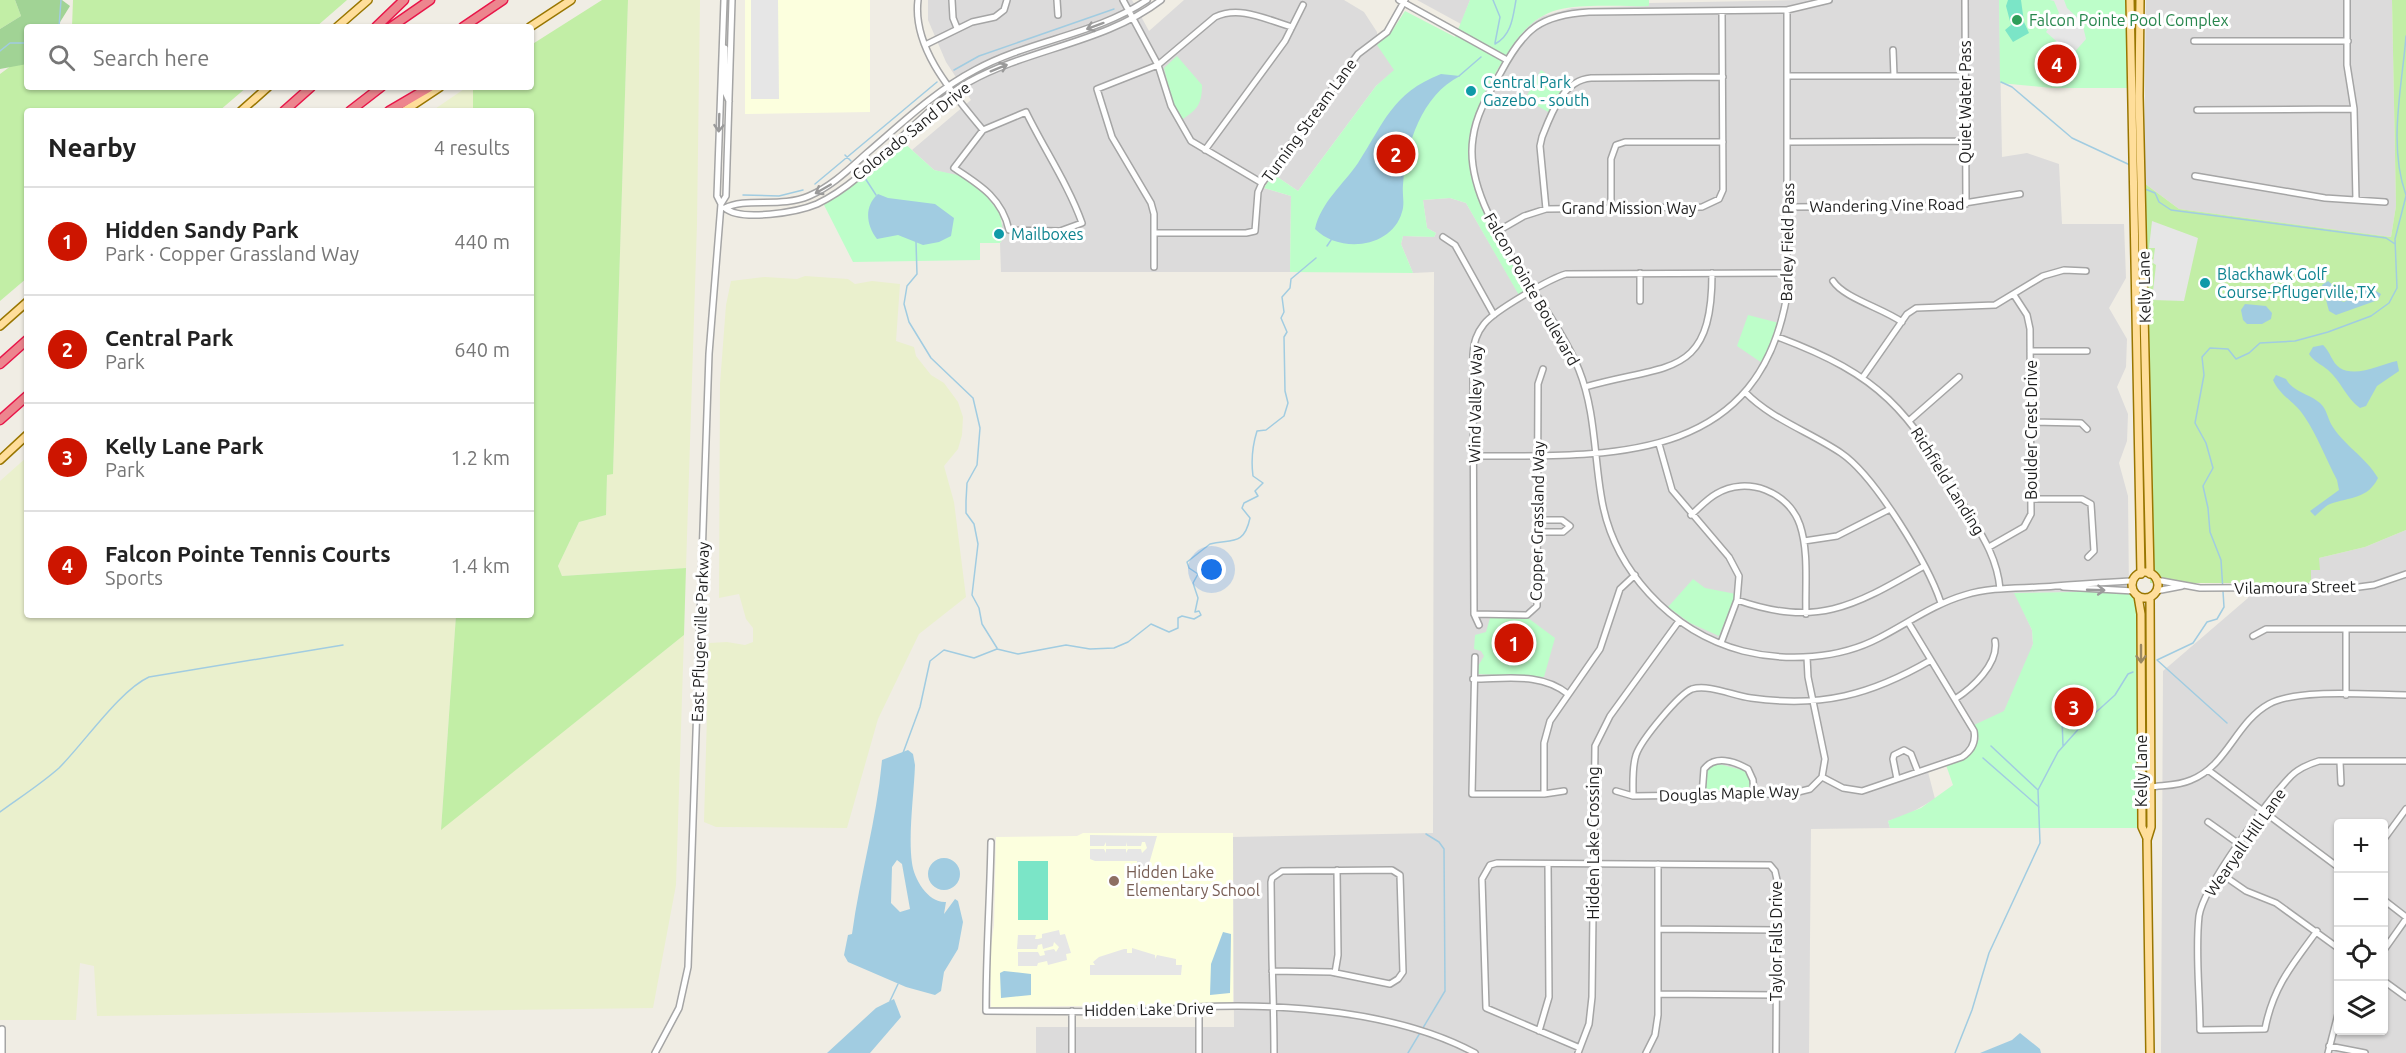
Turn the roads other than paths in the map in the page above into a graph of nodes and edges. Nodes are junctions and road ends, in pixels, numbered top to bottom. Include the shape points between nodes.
1 (368, 0) edge
2 (404, 0) edge
3 (430, 0) edge
4 (503, 0) edge
5 (571, 0) edge
6 (724, 0) edge
7 (732, 0) edge
8 (918, 0) edge
9 (952, 0) edge
10 (1007, 0) edge
11 (1058, 0) edge
12 (1123, 0) edge
13 (1147, 0) edge
14 (1161, 0) edge
15 (1829, 0) edge
16 (1965, 0) edge
17 (2130, 0) edge
18 (2140, 0) edge
19 (2347, 0) edge
20 (1402, 1) edge
21 (1303, 5) dead end
22 (1787, 10) junction
23 (1722, 11) junction
24 (1129, 12) junction
25 (1058, 15) dead end
26 (1133, 19) junction
27 (340, 24) edge
28 (379, 24) edge
29 (395, 24) edge
30 (467, 24) edge
31 (534, 24) edge
32 (1292, 27) junction
33 (957, 28) junction
34 (722, 38) junction
35 (2348, 40) junction
36 (2194, 41) dead end
37 (925, 45) junction
38 (1893, 50) dead end
39 (1507, 60) junction
40 (1158, 65) junction
41 (1788, 76) junction
42 (1894, 76) junction
43 (1965, 76) junction
44 (1723, 77) junction
45 (950, 85) junction
46 (265, 90) edge
47 (308, 90) edge
48 (377, 90) edge
49 (425, 90) edge
50 (436, 90) edge
51 (954, 91) junction
52 (729, 101) junction
53 (244, 108) edge
54 (287, 108) edge
55 (354, 108) edge
56 (394, 108) edge
57 (408, 108) edge
58 (2197, 110) dead end
59 (2355, 110) junction
60 (983, 130) junction
61 (1966, 141) junction
62 (1723, 142) junction
63 (1788, 142) junction
64 (1205, 150) junction
65 (2195, 176) dead end
66 (1262, 183) junction
67 (2020, 194) dead end
68 (2356, 200) junction
69 (2385, 202) dead end
70 (1966, 204) junction
71 (722, 207) junction
72 (1788, 207) junction
73 (1546, 208) junction
74 (1611, 208) junction
75 (1498, 231) junction
76 (1155, 233) junction
77 (1443, 237) dead end
78 (1154, 267) dead end
79 (2086, 271) dead end
80 (1640, 273) junction
81 (1712, 273) junction
82 (1789, 273) junction
83 (1833, 280) dead end
84 (1534, 291) junction
85 (2014, 295) junction
86 (1640, 301) dead end
87 (24, 305) edge
88 (1494, 315) junction
89 (1902, 322) junction
90 (0, 326) edge
91 (1778, 337) junction
92 (24, 343) edge
93 (2030, 351) junction
94 (2087, 351) dead end
95 (0, 364) edge
96 (1543, 369) dead end
97 (1863, 377) junction
98 (1959, 377) dead end
99 (1585, 387) junction
100 (1745, 392) junction
101 (24, 399) edge
102 (0, 420) edge
103 (1910, 420) junction
104 (2031, 422) junction
105 (2087, 429) dead end
106 (24, 438) edge
107 (1659, 444) junction
108 (1596, 453) junction
109 (1473, 456) junction
110 (1539, 456) junction
111 (0, 460) edge
112 (2031, 499) junction
113 (1890, 509) junction
114 (1691, 515) junction
115 (1540, 520) junction
116 (1540, 532) junction
117 (1804, 542) junction
118 (1989, 547) junction
119 (2088, 557) dead end
120 (1924, 566) junction
121 (2141, 574) junction
122 (2150, 574) junction
123 (2406, 574) edge
124 (1635, 575) junction
125 (2156, 580) junction
126 (2133, 581) junction
127 (2059, 586) junction
128 (2182, 586) junction
129 (2000, 589) junction
130 (2156, 591) junction
131 (2136, 594) junction
132 (2150, 597) junction
133 (1737, 600) junction
134 (1941, 603) junction
135 (1474, 614) junction
136 (1806, 614) junction
137 (1679, 621) junction
138 (1908, 622) junction
139 (1479, 625) dead end
140 (2346, 629) junction
141 (2406, 629) edge
142 (2253, 636) dead end
143 (1995, 641) dead end
144 (1721, 643) junction
145 (1475, 657) dead end
146 (1807, 657) junction
147 (1931, 660) junction
148 (1473, 679) junction
149 (1568, 694) junction
150 (2346, 695) junction
151 (2406, 695) edge
152 (1955, 699) junction
153 (1813, 701) junction
154 (2406, 761) edge
155 (2340, 762) junction
156 (2208, 770) junction
157 (1918, 772) junction
158 (1822, 777) junction
159 (1897, 779) junction
160 (2341, 783) dead end
161 (2150, 787) junction
162 (1564, 791) dead end
163 (1616, 791) dead end
164 (1544, 794) junction
165 (1702, 795) junction
166 (1754, 795) junction
167 (1633, 796) junction
168 (2406, 809) edge
169 (2264, 812) junction
170 (2208, 822) dead end
171 (2388, 834) edge
172 (2147, 838) junction
173 (991, 842) dead end
174 (2239, 844) junction
175 (1592, 863) junction
176 (1548, 864) junction
177 (1658, 864) junction
178 (2334, 864) edge
179 (1337, 870) junction
180 (2220, 873) junction
181 (2388, 903) edge
182 (2406, 918) edge
183 (1659, 929) junction
184 (1777, 930) junction
185 (2317, 932) junction
186 (2388, 944) edge
187 (2334, 945) edge
188 (1272, 971) junction
189 (1335, 973) junction
190 (2388, 984) edge
191 (1659, 994) junction
192 (1776, 995) junction
193 (2406, 997) edge
194 (1199, 1007) junction
195 (1274, 1009) junction
196 (1072, 1011) junction
197 (2334, 1028) edge
198 (2, 1029) dead end
199 (1539, 1031) junction
200 (2329, 1046) junction
201 (1579, 1050) edge
202 (2, 1053) edge
203 (655, 1053) edge
204 (1072, 1053) edge
205 (1199, 1053) edge
206 (1274, 1053) edge
207 (1474, 1053) edge
208 (1646, 1053) edge
209 (1776, 1053) edge
210 (2150, 1053) edge
211 (2328, 1053) edge
212 (2365, 1053) edge

1 - 27 main road
2 - 28 highway
3 - 29 highway
4 - 30 highway
5 - 31 main road
6 - 34 street, East Pflugerville Parkway
7 - 52 street, East Pflugerville Parkway
8 - 37 street
9 - 33 street
10 - 33 street via 1000,14
11 - 25 street
12 - 24 street
13 - 24 street, Colorado Sand Drive
14 - 26 street, Colorado Sand Drive
15 - 22 street, Falcon Pointe Boulevard
16 - 43 street, Quiet Water Pass
17 - 121 main road, Kelly Lane
18 - 122 main road, Kelly Lane
19 - 35 street
20 - 39 street
20 - 66 street, Turning Stream Lane via 1387,32 1358,54
21 - 32 street
22 - 23 street, Falcon Pointe Boulevard
22 - 41 street, Barley Field Pass
23 - 39 street, Falcon Pointe Boulevard via 1559,14 1527,31
23 - 44 street, Grand Mission Way
24 - 26 street
24 -> 45 street, Colorado Sand Drive via 989,63
26 - 40 street
51 -> 26 street, Colorado Sand Drive via 1004,66
32 - 40 street via 1242,12 1226,12
32 - 64 street via 1276,55
33 - 37 street
34 - 52 street
34 -> 71 street, East Pflugerville Parkway via 717,196
35 - 36 street
35 - 59 street via 2347,65
37 - 45 street
38 - 42 street
39 - 75 street, Falcon Pointe Boulevard via 1480,111 1471,152 1474,181
40 - 64 street via 1180,124 1191,141
40 - 76 street via 1097,89 1112,137 1150,203
41 - 42 street
41 - 63 street, Barley Field Pass
42 - 43 street
43 - 61 street, Quiet Water Pass
44 - 62 street, Grand Mission Way
44 - 73 street via 1582,78 1570,85 1540,146
45 - 51 street
45 -> 71 street, Colorado Sand Drive via 821,190 793,202
46 - 53 main road
47 - 54 highway
48 - 55 highway
49 - 56 highway
50 - 57 main road
51 - 60 street
51 - 71 street, Colorado Sand Drive via 851,181 817,203 771,214 733,215
52 - 71 street, East Pflugerville Parkway via 726,196
58 - 59 street
59 - 68 street
60 - 60 street via 954,168 993,196 1006,216 1009,230 1060,231 1082,222 1026,112
61 - 63 street
61 - 70 street, Quiet Water Pass
62 - 74 street, Grand Mission Way via 1723,190 1711,205
62 - 74 street via 1625,142 1616,146 1611,159
63 - 72 street, Barley Field Pass
64 - 66 street
65 - 68 street
66 - 76 street, Turning Stream Lane via 1255,231
67 - 70 street, Wandering Vine Road
68 - 69 street
70 - 72 street, Wandering Vine Road
71 - 203 street, East Pflugerville Parkway via 709,354 688,967 679,1008
72 - 82 street, Barley Field Pass
73 - 74 street, Grand Mission Way
73 - 75 street, Grand Mission Way
75 - 84 street, Falcon Pointe Boulevard
76 - 78 street
77 - 88 street via 1455,245
79 - 85 street via 2064,270 2043,276
80 - 81 street, Wind Valley Way
80 - 84 street, Wind Valley Way via 1566,274
80 - 86 street
81 - 82 street, Wind Valley Way
81 - 99 street via 1710,321 1685,358 1667,368
82 - 91 street, Barley Field Pass
83 - 89 street via 1842,292
84 - 88 street, Wind Valley Way
84 - 99 street, Falcon Pointe Boulevard via 1570,351
85 - 89 street via 1995,305 1921,307 1911,311
85 - 93 street, Boulder Crest Drive via 2027,315
87 - 90 main road
88 - 109 street, Wind Valley Way via 1473,343
89 - 97 street
91 - 97 street, Richfield Landing via 1824,355
91 - 100 street, Barley Field Pass
92 - 95 highway
93 - 94 street
93 - 104 street, Boulder Crest Drive
96 - 110 street, Copper Grassland Way via 1538,384
97 - 103 street, Richfield Landing
98 - 103 street
99 - 108 street, Falcon Pointe Boulevard
100 - 107 street, Barley Field Pass via 1712,420
100 - 113 street via 1759,405 1852,462
101 - 102 highway
103 - 118 street, Richfield Landing
104 - 105 street via 2081,423
104 - 112 street, Boulder Crest Drive
106 - 111 main road
107 - 108 street, Barley Field Pass
107 - 114 street via 1672,490
108 - 110 street, Barley Field Pass
108 - 124 street, Falcon Pointe Boulevard via 1609,529
109 - 110 street, Barley Field Pass
109 - 135 street, Wind Valley Way
110 - 115 street, Copper Grassland Way
112 - 118 street, Boulder Crest Drive via 2027,523
112 - 119 street via 2082,499 2091,504 2094,551
113 - 117 street via 1845,533
113 - 120 street
114 - 117 street via 1728,489 1758,488 1788,505 1800,525
114 - 133 street via 1735,566 1739,582
115 - 116 street, Copper Grassland Way
115 - 116 street via 1562,520 1570,526 1563,532
116 - 135 street, Copper Grassland Way via 1539,599 1534,611 1527,615
117 - 136 street
118 - 129 street, Richfield Landing via 1998,569
120 - 134 street
120 - 136 street via 1856,603
121 - 122 main road
121 - 126 main road
122 - 125 main road
123 - 128 street, Vilamoura Street via 2359,587
124 - 137 street, Falcon Pointe Boulevard via 1648,593
124 - 149 street via 1620,590 1600,649
125 - 128 street, Vilamoura Street
125 - 130 main road
126 - 127 street, Falcon Pointe Boulevard
126 - 131 main road
127 - 129 street, Falcon Pointe Boulevard
127 -> 131 street, Falcon Pointe Boulevard
128 - 130 street, Vilamoura Street
129 - 134 street, Falcon Pointe Boulevard
130 - 132 main road
131 - 132 main road
131 -> 172 main road, Kelly Lane via 2140,614 2142,827
132 - 161 main road, Kelly Lane
133 - 136 street via 1776,612
133 - 144 street
134 - 138 street, Falcon Pointe Boulevard
135 - 139 street, Wind Valley Way
137 - 144 street, Falcon Pointe Boulevard
137 - 175 street, Hidden Lake Crossing via 1610,716 1595,746
138 - 146 street, Falcon Pointe Boulevard via 1860,646
138 - 147 street
140 - 141 street
140 - 142 street via 2266,629
140 - 150 street
143 - 152 street via 1977,684
144 - 146 street, Falcon Pointe Boulevard via 1744,651
145 - 148 street
146 - 153 street, Douglas Maple Way
147 - 152 street
147 - 153 street via 1869,690
148 - 149 street via 1534,678
148 - 164 street via 1472,794
149 - 164 street via 1546,731
150 - 151 street
150 - 156 street via 2292,696 2271,703 2249,719
152 - 157 street via 1974,731 1973,744 1962,757
153 - 158 street, Douglas Maple Way via 1825,759
153 - 167 street via 1764,700 1703,688 1690,690 1640,746 1634,766
154 - 155 street, Wearyall Hill Lane
155 - 160 street
155 - 169 street, Wearyall Hill Lane via 2319,761 2299,770
156 - 161 street via 2190,781
156 - 169 street
157 - 159 street
157 - 159 street via 1911,754 1898,751 1893,759
158 - 159 street via 1853,791
158 - 166 street, Douglas Maple Way via 1800,794
161 - 172 main road, Kelly Lane via 2151,827
162 - 164 street
163 - 167 street, Douglas Maple Way
165 - 166 street, Douglas Maple Way
165 - 166 street via 1704,769 1712,761 1720,760 1748,769
165 - 167 street, Douglas Maple Way
168 - 171 street
169 - 174 street, Wearyall Hill Lane
169 - 178 street
170 - 174 street
172 - 210 main road, Kelly Lane
173 - 196 street, Hidden Lake Drive via 986,1011
174 - 180 street, Wearyall Hill Lane
175 - 176 street, Taylor Falls Drive
175 - 177 street, Taylor Falls Drive
175 - 201 street, Hidden Lake Crossing via 1592,997 1589,1024
176 - 199 street via 1549,997
176 - 199 street, Taylor Falls Drive via 1497,863 1490,866 1482,879 1484,1004 1491,1013
177 - 183 street
177 - 184 street, Taylor Falls Drive via 1770,865 1777,880
179 - 188 street via 1282,871 1272,878
179 - 189 street
179 - 189 street via 1392,870 1402,878 1403,972 1390,984
180 - 185 street via 2246,891 2276,903
180 - 185 street, Wearyall Hill Lane via 2209,888 2199,915 2200,1030 2265,1029 2278,985
181 - 182 street
182 - 186 street
183 - 184 street
183 - 191 street
184 - 192 street, Taylor Falls Drive
185 - 187 street
188 - 189 street
188 - 195 street
190 - 193 street
191 - 192 street
191 - 208 street via 1657,1027
192 - 209 street, Taylor Falls Drive
194 - 195 street, Hidden Lake Drive
194 - 196 street, Hidden Lake Drive
194 - 205 street
195 - 206 street
195 - 207 street, Hidden Lake Drive via 1327,1012 1400,1026
196 - 204 street
197 - 200 street
198 - 202 street
199 - 201 street, Taylor Falls Drive
200 - 211 street
200 - 212 street

